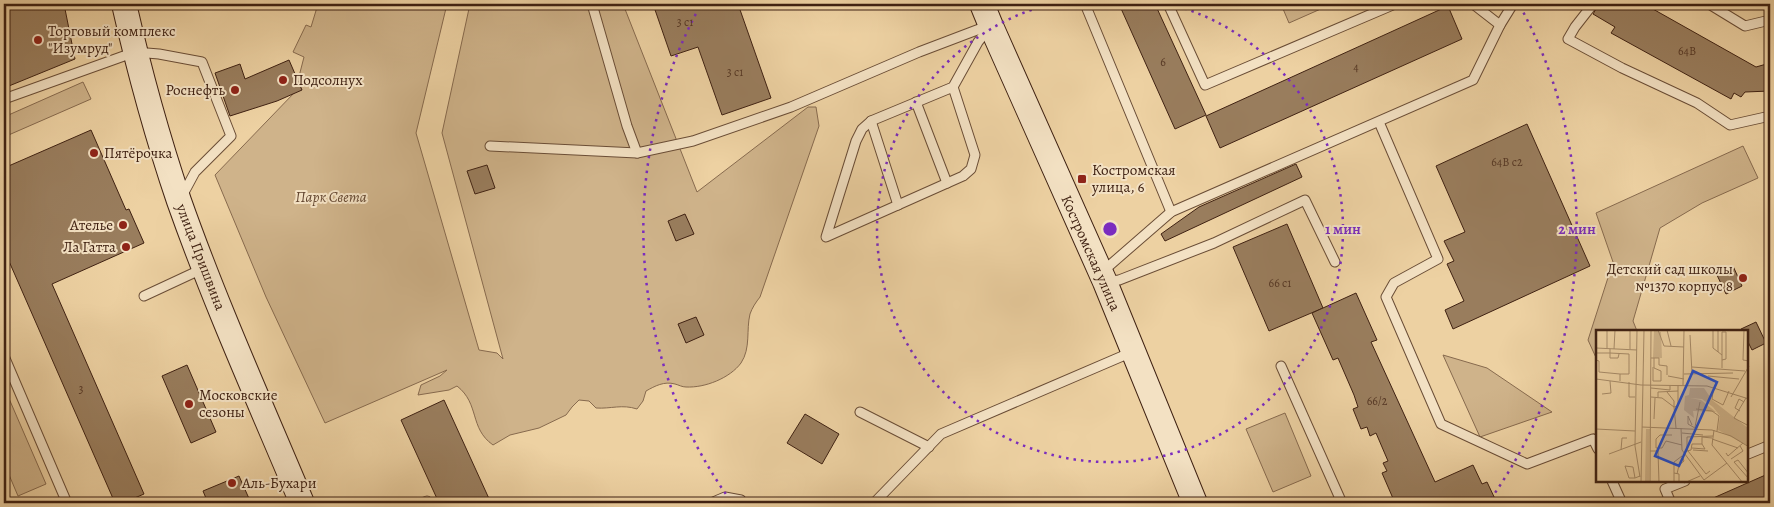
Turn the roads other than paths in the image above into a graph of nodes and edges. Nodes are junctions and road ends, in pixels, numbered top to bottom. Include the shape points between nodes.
1 (124, 4) edge
2 (592, 4) edge
3 (1085, 4) edge
4 (1168, 4) edge
5 (1395, 4) edge
6 (1473, 4) edge
7 (1512, 4) edge
8 (1593, 4) edge
9 (1709, 4) edge
10 (988, 18) edge
11 (1770, 20) edge
12 (1500, 25) junction
13 (135, 52) junction
14 (953, 87) junction
15 (4, 99) edge
16 (916, 102) junction
17 (1770, 116) edge
18 (871, 121) junction
19 (1379, 122) junction
20 (490, 146) dead end
21 (637, 153) junction
22 (947, 184) junction
23 (179, 201) junction
24 (898, 205) junction
25 (1171, 212) junction
26 (1335, 262) dead end
27 (205, 268) junction
28 (1103, 277) junction
29 (144, 296) dead end
30 (1133, 351) junction
31 (4, 356) edge
32 (1281, 366) dead end
33 (860, 412) dead end
34 (1596, 445) edge
35 (1770, 445) edge
36 (929, 446) junction
37 (1749, 454) edge
38 (1612, 482) edge
39 (1682, 482) edge
40 (66, 501) edge
41 (56, 503) edge
42 (302, 503) edge
43 (711, 503) edge
44 (743, 503) edge
45 (874, 503) edge
46 (1195, 503) edge
47 (1342, 503) edge
48 (1622, 503) edge
49 (1671, 503) edge

1 - 13 street, улица Пришвина
2 - 21 lane
3 - 25 lane
4 - 5 lane via 1205,85
6 - 12 lane
7 - 12 lane
8 - 17 lane via 1568,40 1697,103 1730,125
9 - 11 lane via 1746,26
10 - 14 lane
10 - 21 lane via 919,52 791,107 692,141
10 - 28 street, Костромская улица
12 - 19 lane via 1473,80
13 - 15 lane
13 - 23 street, улица Пришвина
13 - 23 lane via 202,62 231,136 195,172
14 - 16 lane
14 - 22 lane via 975,155 971,169
16 - 18 lane
16 - 22 lane
18 - 24 lane
18 - 24 lane via 856,141 826,237
19 - 25 lane
19 - 34 lane via 1438,259 1394,283 1386,297 1441,424 1527,464 1593,439
20 - 21 lane
22 - 24 lane
23 - 27 street, улица Пришвина
25 - 28 lane
26 - 28 lane via 1305,200 1214,243 1119,280
27 - 29 lane
27 - 42 street, улица Пришвина
28 - 30 street, Костромская улица
30 - 36 lane via 941,434
30 - 46 street, Костромская улица
31 - 40 lane
32 - 47 lane
33 - 36 lane
35 - 37 lane
36 - 45 lane
38 - 48 lane
39 - 49 lane via 1665,489
40 - 41 lane
43 - 44 lane via 725,497

